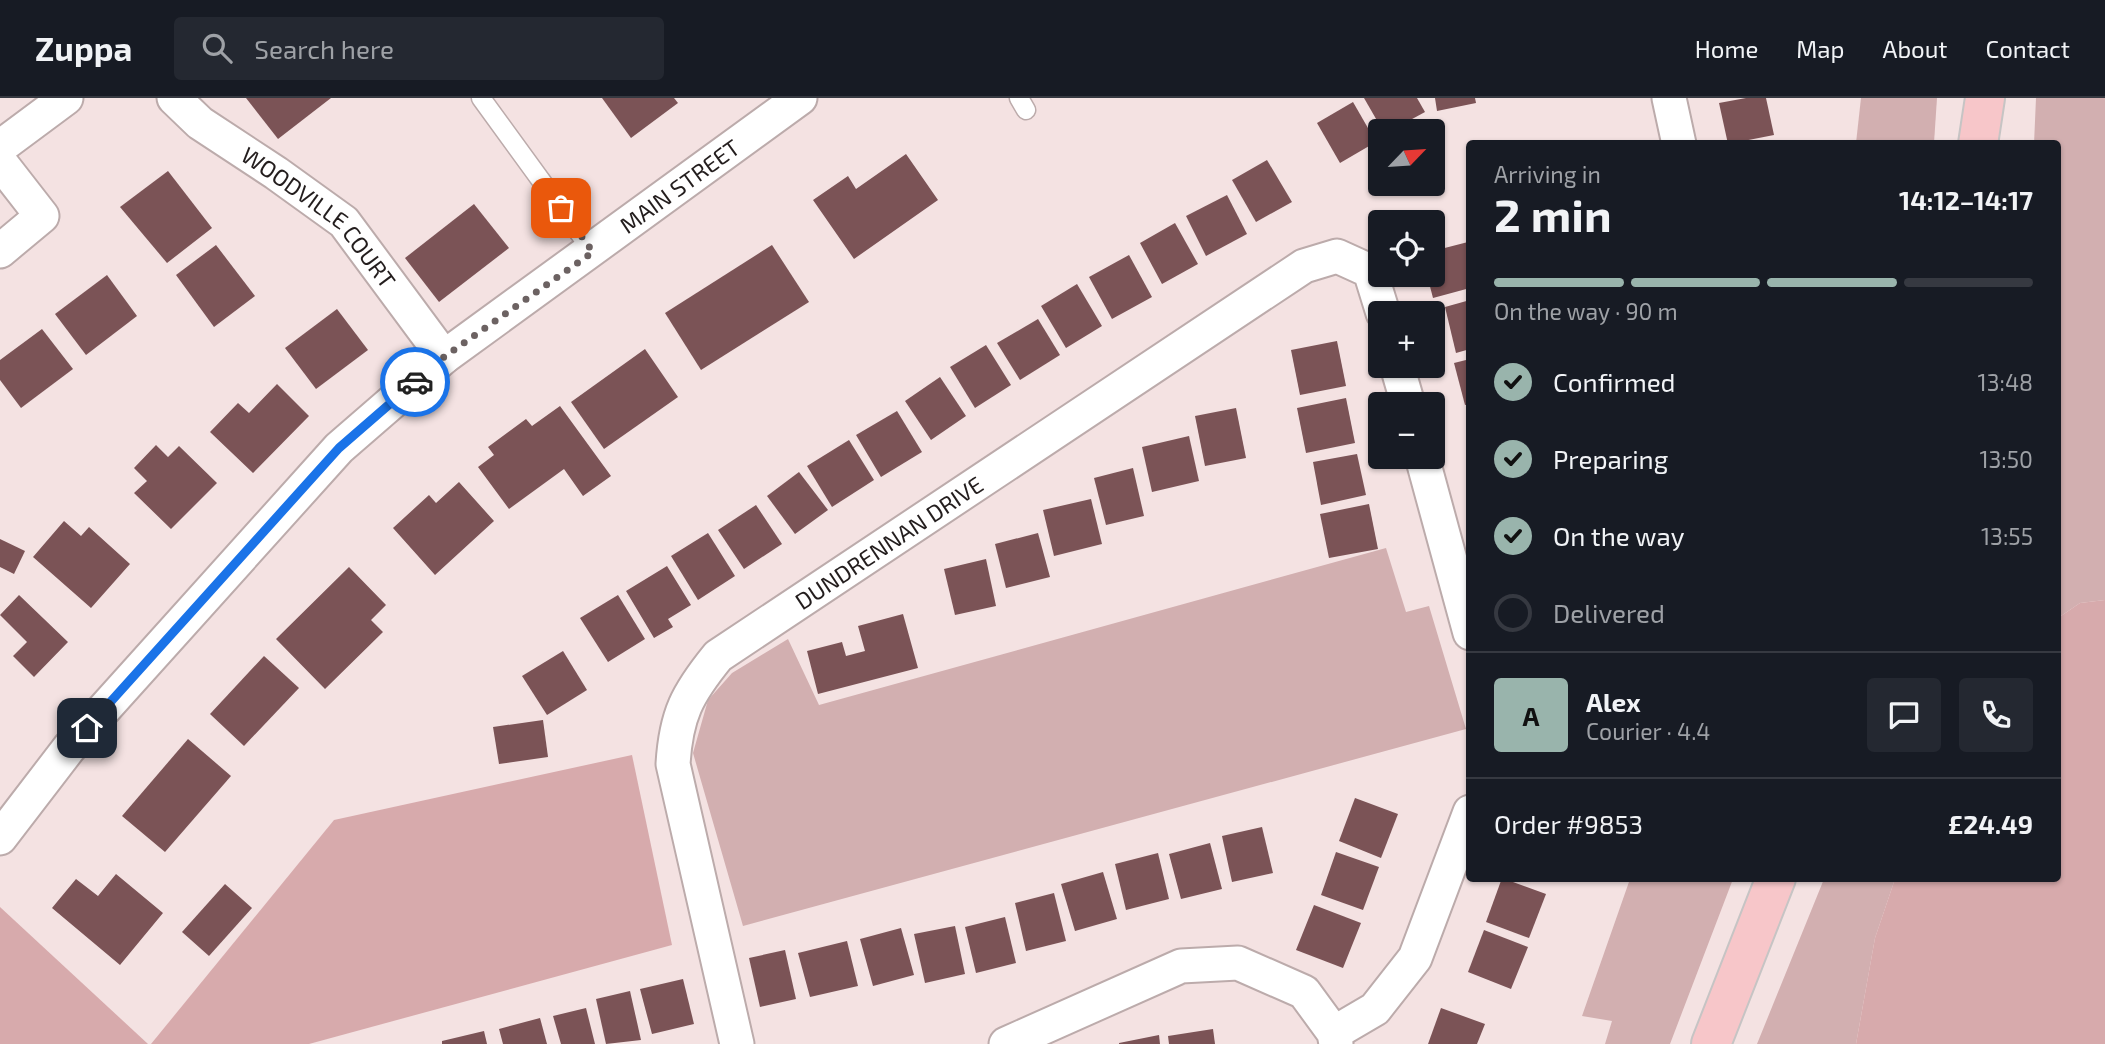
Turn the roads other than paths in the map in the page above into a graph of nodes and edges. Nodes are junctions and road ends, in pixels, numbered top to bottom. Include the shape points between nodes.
1 (66, 98) edge
2 (174, 98) edge
3 (481, 98) edge
4 (800, 98) edge
5 (1669, 98) edge
6 (1985, 98) edge
7 (1678, 140) edge
8 (1980, 140) edge
9 (0, 147) edge
10 (0, 162) edge
11 (0, 251) edge
12 (593, 252) junction
13 (1379, 301) edge
14 (444, 357) junction
15 (1426, 469) edge
16 (1461, 566) edge
17 (1466, 603) edge
18 (1466, 823) edge
19 (0, 838) edge
20 (1774, 882) edge
21 (1335, 1038) edge
22 (737, 1044) edge
23 (1006, 1044) edge
24 (1711, 1044) edge

1 - 9 street
2 - 14 street, WOODVILLE COURT via 200,123 344,222
3 - 12 lane
4 - 12 street, MAIN STREET
5 - 7 street
6 - 8 main road
10 - 11 street via 42,216
12 - 14 street, MAIN STREET
13 - 22 street, DUNDRENNAN DRIVE via 1370,271 1337,256 1304,266 718,656 690,691 675,728 673,764
14 - 19 street, MAIN STREET via 339,448 69,748
15 - 16 street
16 - 17 street
18 - 21 street via 1415,958 1375,1009
20 - 24 main road
21 - 23 street via 1304,992 1238,963 1181,967

